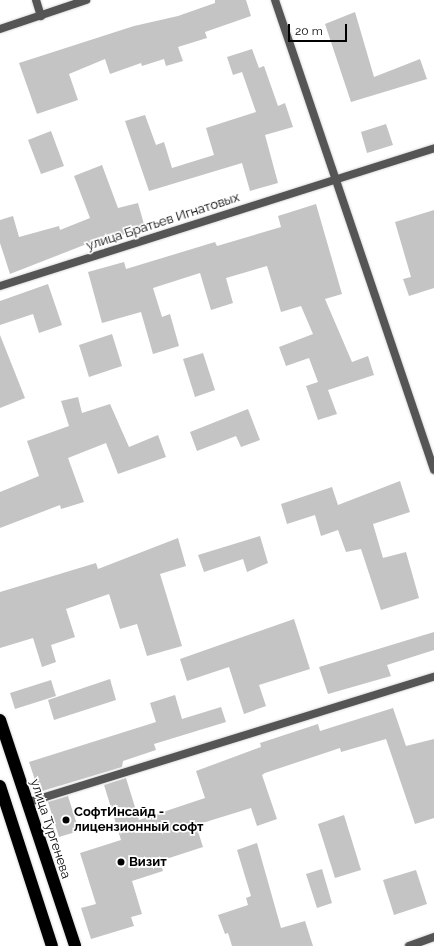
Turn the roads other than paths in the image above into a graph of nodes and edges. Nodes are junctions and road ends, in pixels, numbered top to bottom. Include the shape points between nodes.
1 (36, 0) edge
2 (86, 0) edge
3 (275, 0) edge
4 (41, 16) junction
5 (0, 29) edge
6 (434, 148) edge
7 (334, 180) junction
8 (0, 286) edge
9 (434, 470) edge
10 (434, 677) edge
11 (0, 720) edge
12 (0, 786) edge
13 (26, 803) junction
14 (434, 938) edge
15 (52, 946) edge
16 (75, 946) edge
17 (409, 946) edge

1 - 4 street
2 - 4 street
3 - 7 street
4 - 5 street
6 - 7 street, улица Братьев Игнатовых
7 - 8 street, улица Братьев Игнатовых
7 - 9 street
10 - 13 street
11 - 13 highway, улица Тургенева
12 - 15 highway
13 - 16 highway, улица Тургенева
14 - 17 street

